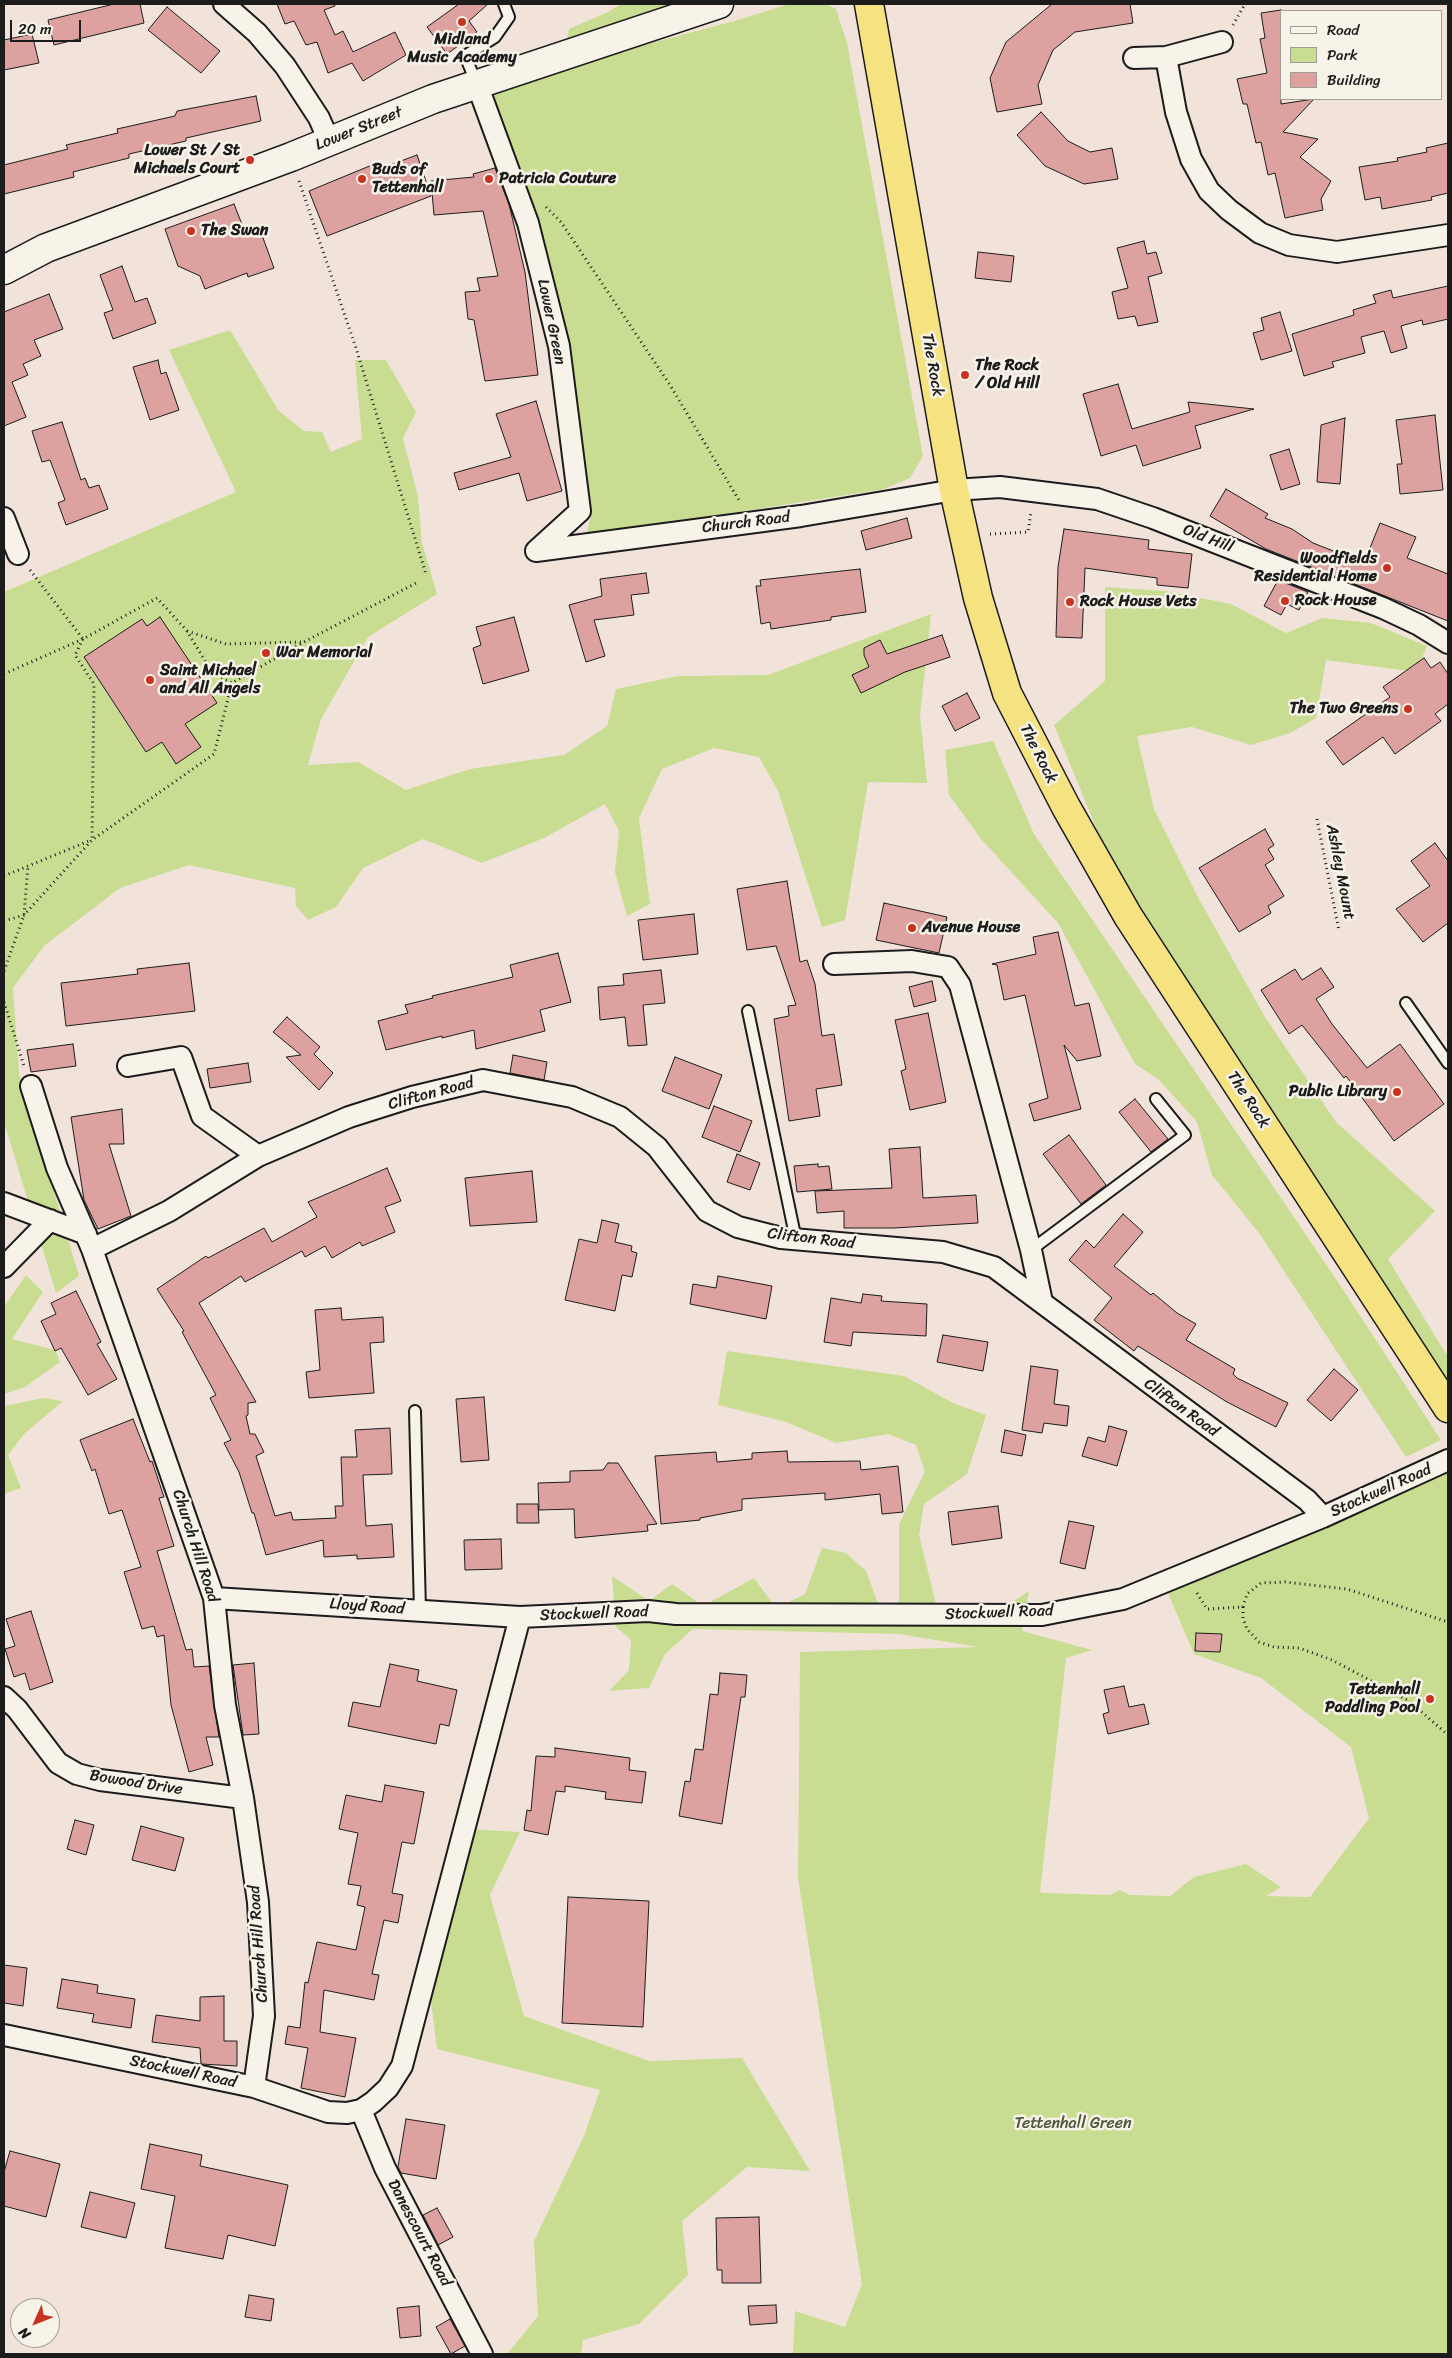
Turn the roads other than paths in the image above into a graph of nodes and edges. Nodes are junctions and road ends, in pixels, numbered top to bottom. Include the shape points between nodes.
1 (224, 4) edge
2 (504, 4) edge
3 (719, 4) edge
4 (869, 4) edge
5 (1222, 42) dead end
6 (1134, 58) dead end
7 (1166, 58) junction
8 (477, 84) junction
9 (328, 141) junction
10 (1448, 235) edge
11 (4, 270) edge
12 (954, 490) junction
13 (4, 518) edge
14 (536, 551) joint
15 (18, 554) road end
16 (1448, 643) edge
17 (834, 964) dead end
18 (1406, 1003) dead end
19 (748, 1011) dead end
20 (1448, 1063) edge
21 (128, 1066) dead end
22 (31, 1086) road end
23 (1156, 1099) dead end
24 (258, 1156) junction
25 (4, 1202) edge
26 (50, 1220) junction
27 (796, 1240) junction
28 (89, 1241) junction
29 (1031, 1250) junction
30 (4, 1267) edge
31 (1042, 1302) junction
32 (1448, 1408) edge
33 (415, 1411) dead end
34 (1448, 1460) edge
35 (1323, 1517) junction
36 (214, 1598) junction
37 (420, 1611) junction
38 (520, 1617) junction
39 (4, 1697) edge
40 (242, 1798) junction
41 (4, 2035) edge
42 (254, 2087) junction
43 (361, 2110) junction
44 (482, 2354) edge

1 - 9 street via 257,33 285,66 319,118
2 - 8 lane via 508,16 496,37 465,56
3 - 8 street, Lower Street
4 - 12 highway, The Rock
5 - 7 street
6 - 7 street
7 - 10 street via 1176,112 1192,159 1210,191 1260,233 1289,245 1337,252
8 - 9 street, Lower Street
8 - 14 street, Lower Green via 528,223 560,355 580,511
9 - 11 street, Lower Street via 46,248
12 - 14 street, Church Road via 801,516
12 - 16 street, Old Hill via 1000,487 1097,499 1383,608
12 - 32 highway, The Rock via 978,598 1007,692 1066,807 1157,963
13 - 15 street
17 - 29 street via 912,961 948,967 960,984
18 - 20 lane
19 - 27 lane
21 - 24 street via 182,1057 202,1116
22 - 28 street, Church Hill Road via 57,1168
23 - 29 lane via 1186,1134
24 - 27 street, Clifton Road via 349,1117 483,1080 572,1097 620,1117 657,1147 707,1211 738,1227
24 - 28 street, Clifton Road via 170,1211
25 - 26 street
26 - 28 street
26 - 30 street
27 - 31 street, Clifton Road via 943,1252 994,1267
28 - 36 street, Church Hill Road
29 - 31 street
31 - 35 street, Clifton Road via 1307,1500
33 - 37 lane
34 - 35 street, Stockwell Road
35 - 38 street, Stockwell Road via 1123,1599 1042,1615 683,1614 648,1611
36 - 37 street, Lloyd Road
36 - 40 street, Church Hill Road via 225,1705
37 - 38 street, Lloyd Road
38 - 43 street via 402,2066 388,2088
39 - 40 street, Bowood Drive via 58,1763 77,1774 100,1780
40 - 42 street, Church Hill Road via 258,1902 264,2016
41 - 42 street, Stockwell Road
42 - 43 street, Stockwell Road via 328,2112
43 - 44 street, Danescourt Road via 385,2168

